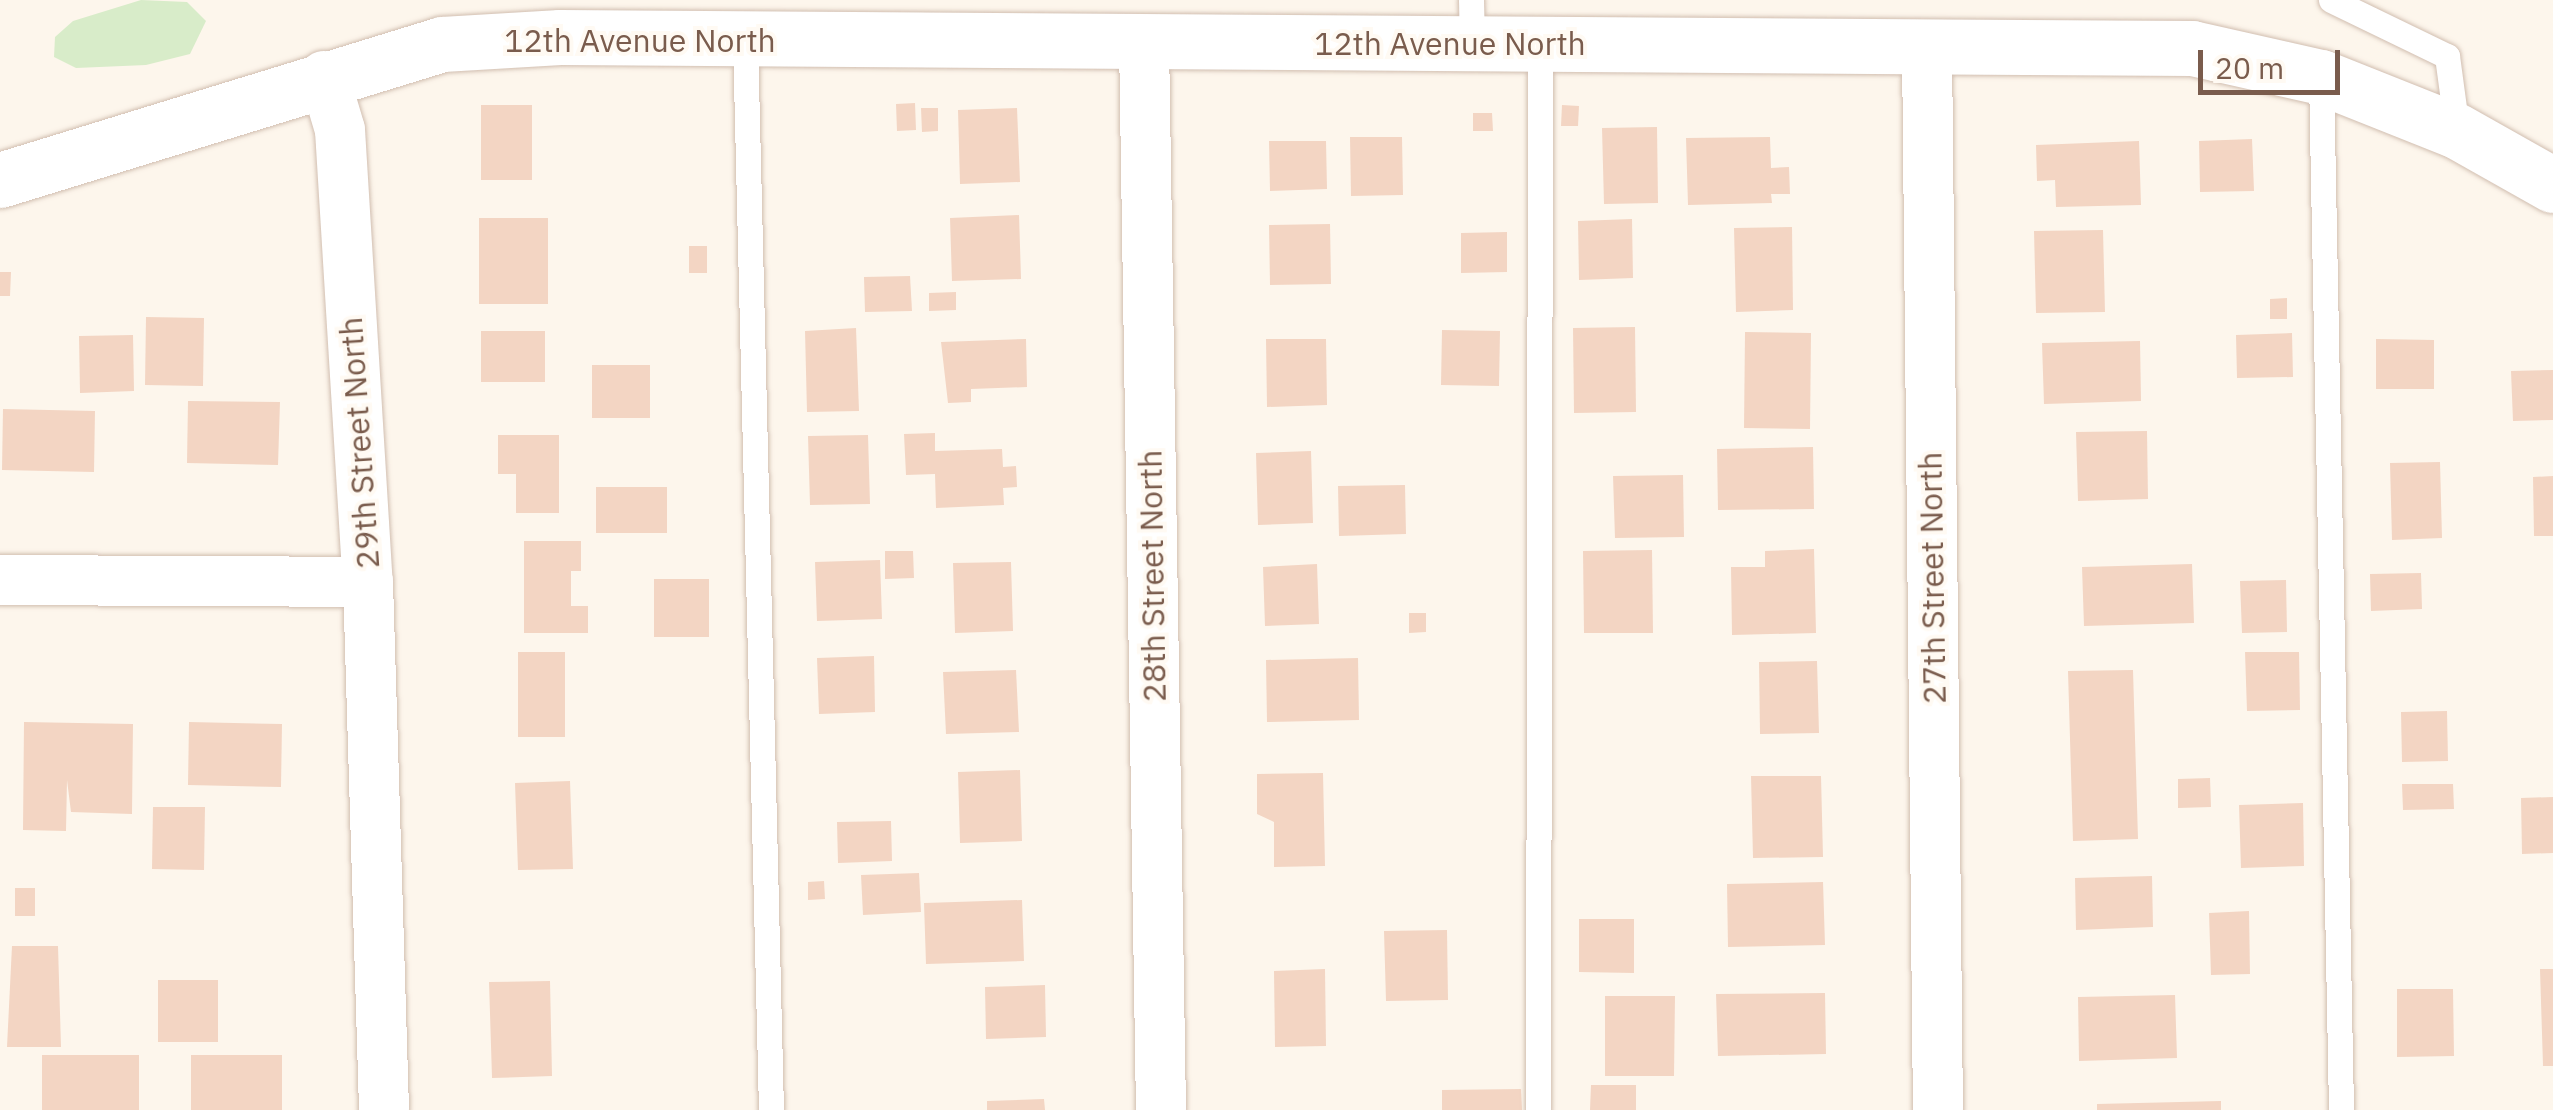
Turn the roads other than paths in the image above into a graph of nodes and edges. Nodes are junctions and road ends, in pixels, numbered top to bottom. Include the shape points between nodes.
1 (2330, 0) edge
2 (1472, 22) edge
3 (744, 39) junction
4 (1144, 41) junction
5 (1540, 44) junction
6 (1927, 47) junction
7 (324, 76) junction
8 (2321, 77) junction
9 (2457, 131) junction
10 (13, 164) edge
11 (2553, 186) edge
12 (0, 580) edge
13 (368, 582) junction
14 (384, 1110) edge
15 (771, 1110) edge
16 (1161, 1110) edge
17 (1538, 1110) edge
18 (1938, 1110) edge
19 (2341, 1110) edge

1 - 9 lane via 2447,56
2 - 4 street, 12th Avenue North
2 - 5 street, 12th Avenue North
3 - 4 street, 12th Avenue North
3 - 7 street, 12th Avenue North via 442,44
3 - 15 lane
4 - 16 street, 28th Street North
5 - 6 street, 12th Avenue North
5 - 17 lane
6 - 8 street, 12th Avenue North via 2192,48
6 - 18 street, 27th Street North
7 - 10 street
7 - 13 street, 29th Street North via 340,130
8 - 9 street, 12th Avenue North
8 - 19 lane
9 - 11 street, 12th Avenue North
12 - 13 street
13 - 14 street, 29th Street North

